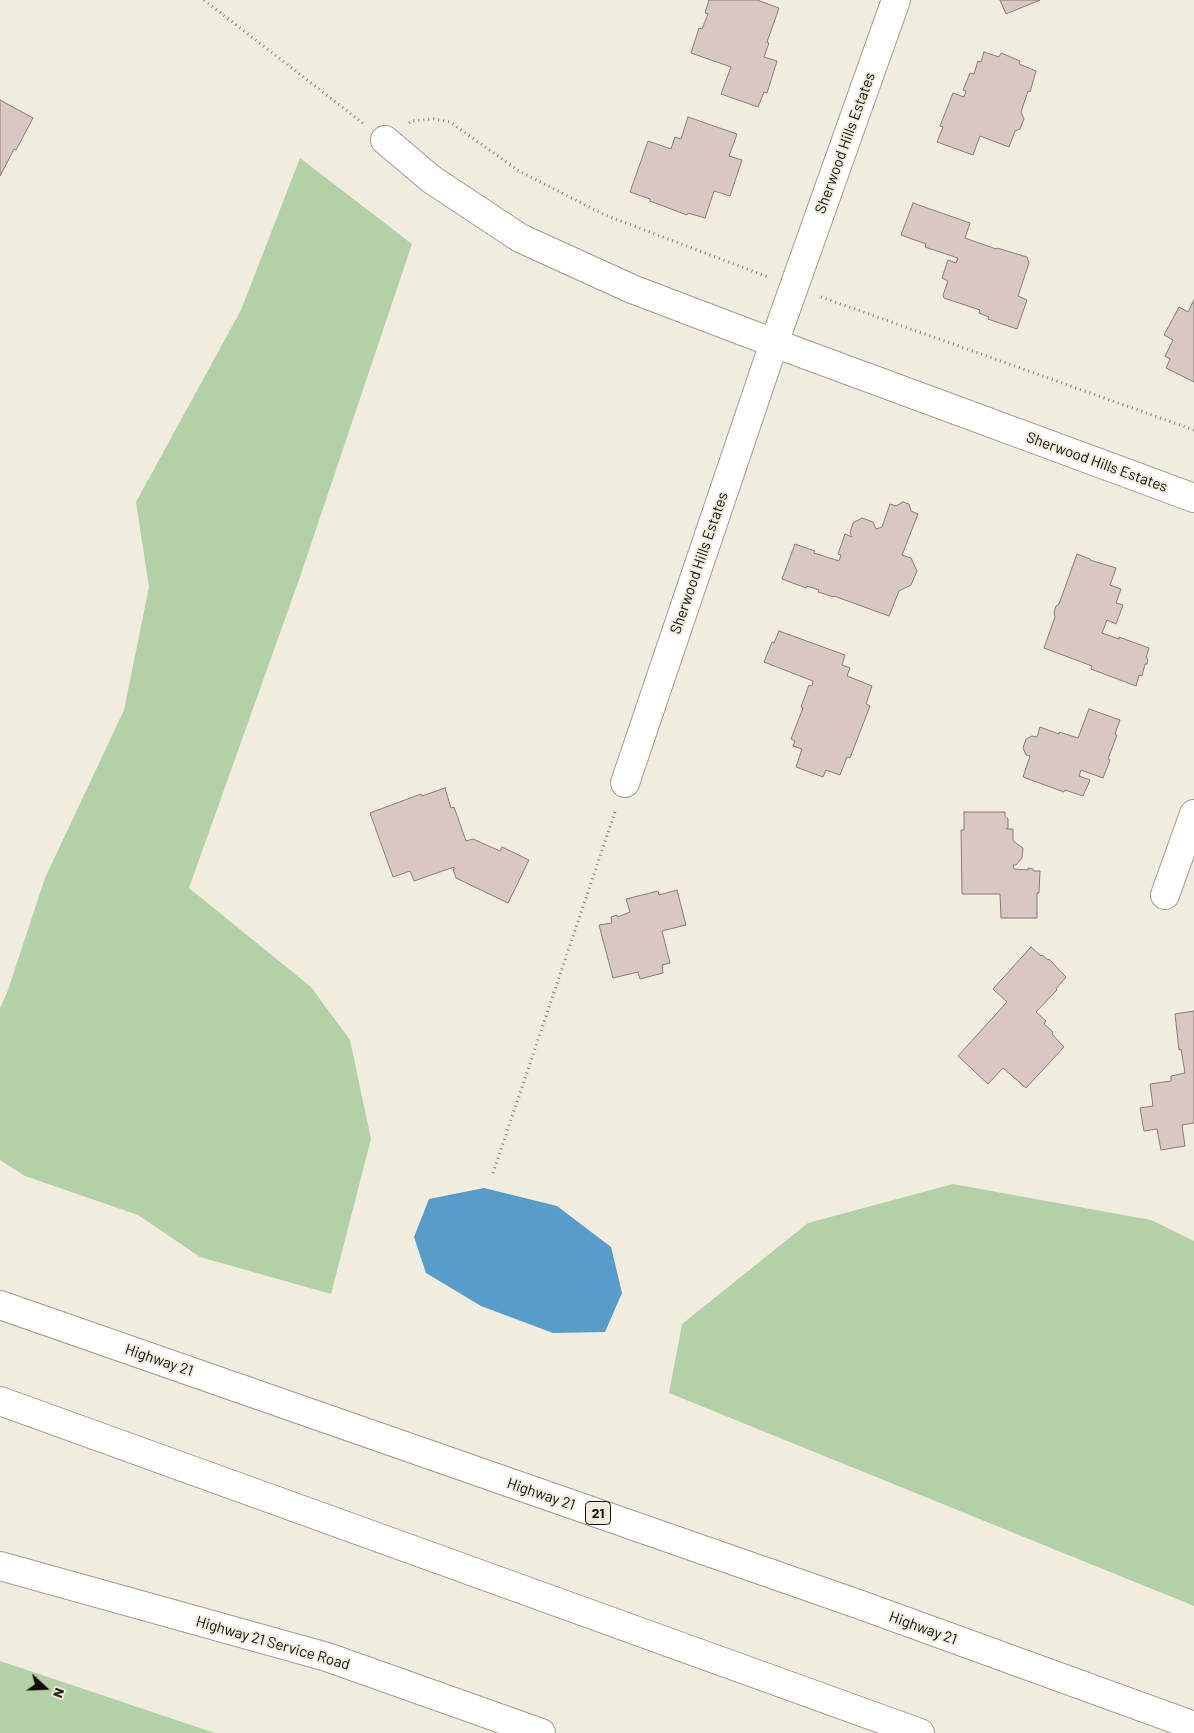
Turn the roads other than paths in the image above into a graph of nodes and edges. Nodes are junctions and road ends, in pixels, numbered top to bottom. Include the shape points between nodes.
1 (896, 0) edge
2 (385, 140) road end
3 (774, 343) junction
4 (1194, 498) edge
5 (625, 782) road end
6 (1194, 814) edge
7 (1165, 895) dead end
8 (0, 1305) edge
9 (0, 1400) edge
10 (0, 1566) edge
11 (1194, 1726) edge
12 (542, 1733) edge
13 (920, 1733) edge

1 - 3 street, Sherwood Hills Estates
2 - 3 street, Sherwood Hills Estates via 430,179 520,238 632,290
3 - 4 street, Sherwood Hills Estates
3 - 5 street, Sherwood Hills Estates
6 - 7 street
8 - 11 street, Highway 21 / 21 via 848,1601
9 - 13 street
10 - 12 street, Highway 21 Service Road via 327,1658

